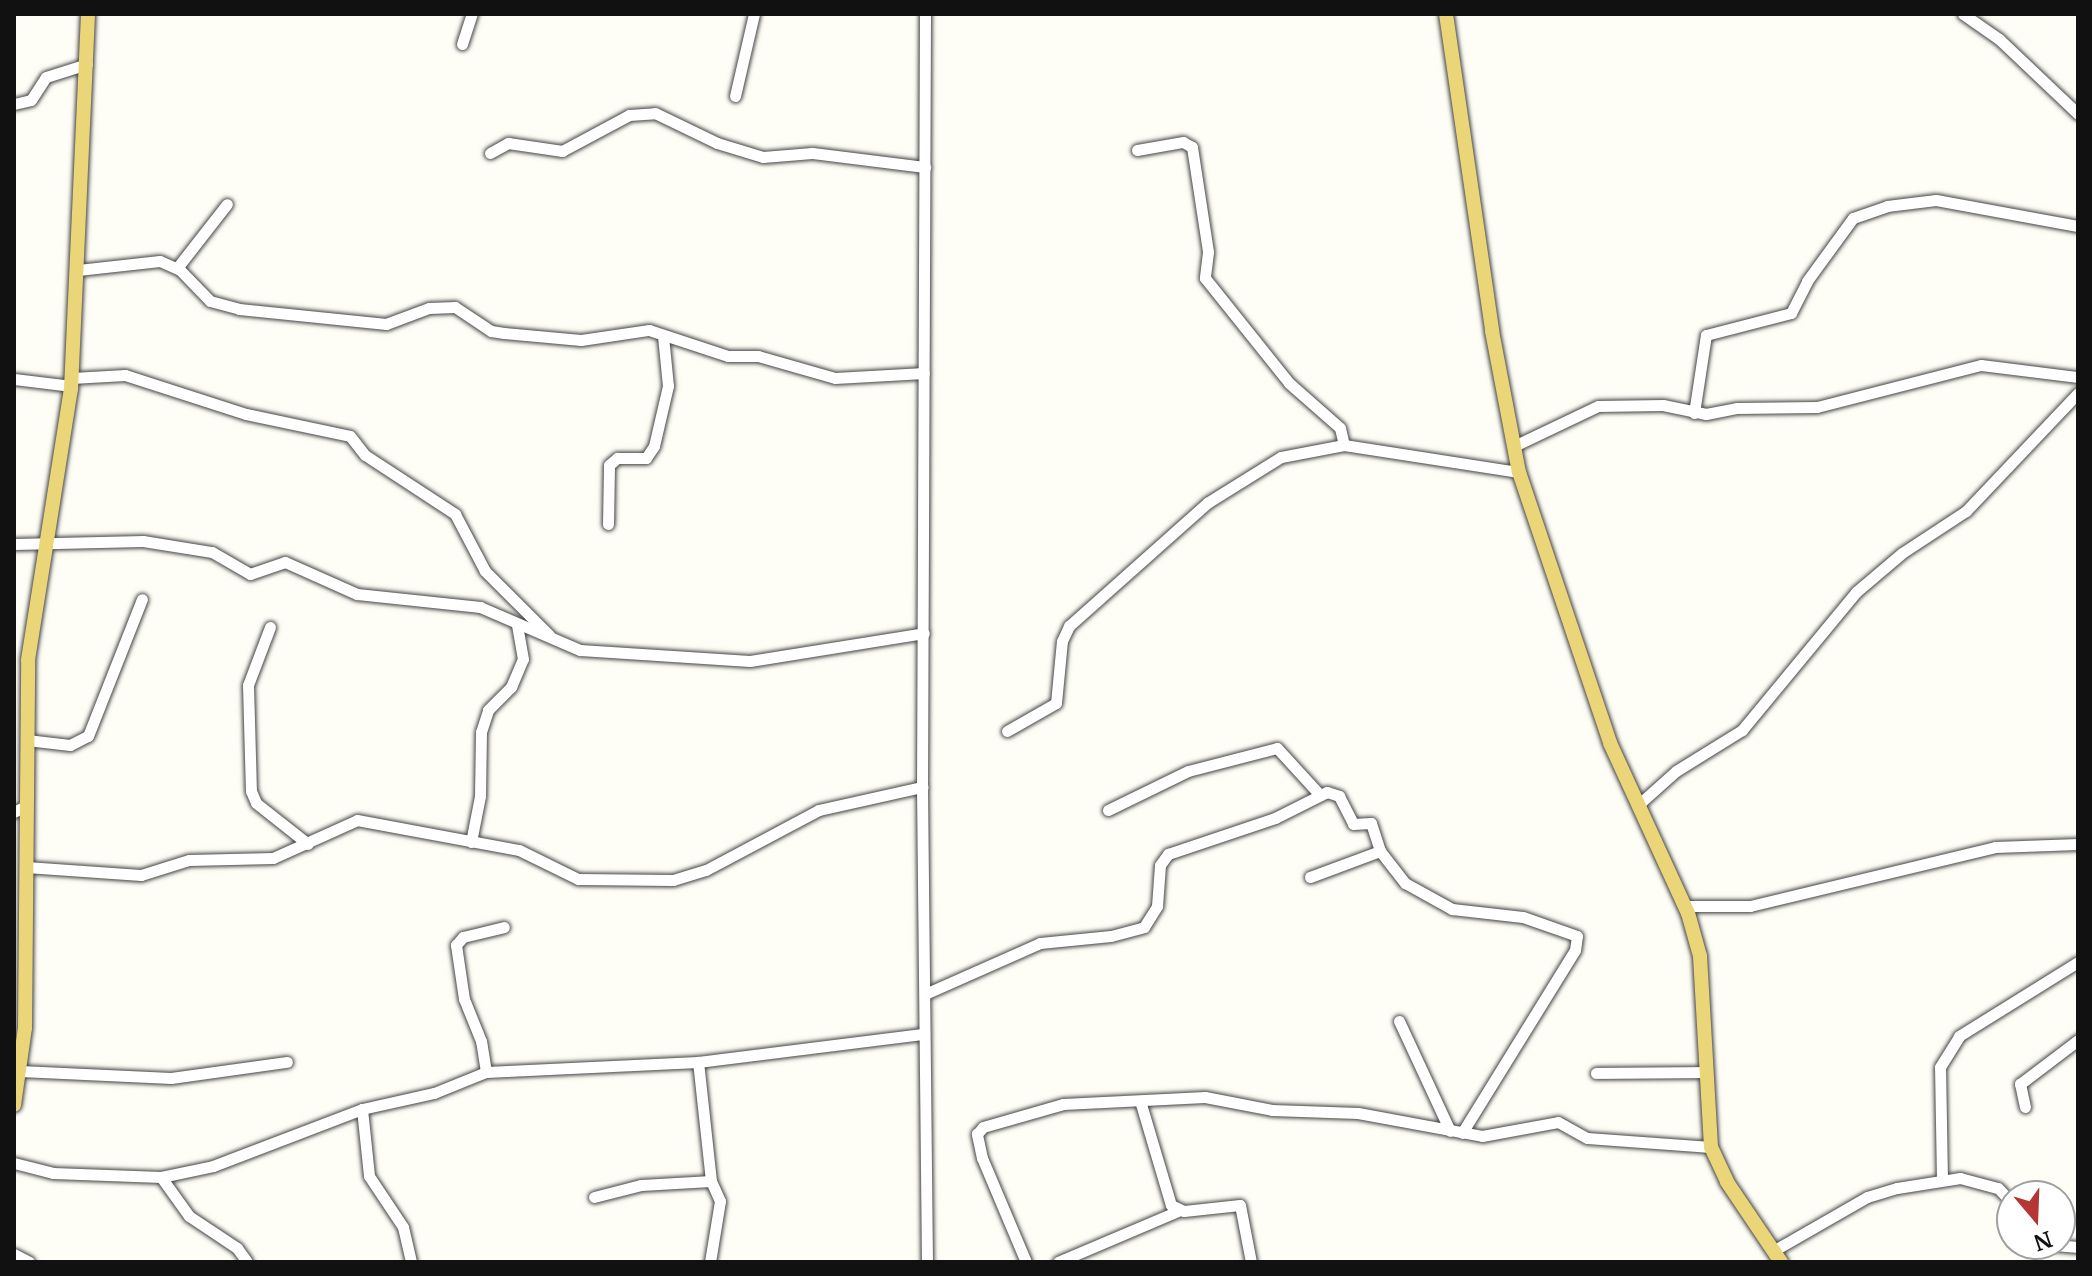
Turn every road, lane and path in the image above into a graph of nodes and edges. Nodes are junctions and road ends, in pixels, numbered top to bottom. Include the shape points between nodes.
1 (88, 14) edge
2 (472, 14) edge
3 (754, 14) edge
4 (925, 14) edge
5 (1446, 14) edge
6 (1963, 14) edge
7 (462, 44) dead end
8 (87, 64) junction
9 (735, 96) dead end
10 (14, 104) edge
11 (2078, 114) edge
12 (1137, 150) dead end
13 (490, 153) dead end
14 (925, 167) junction
15 (227, 204) dead end
16 (2078, 226) edge
17 (177, 268) junction
18 (78, 270) junction
19 (663, 336) junction
20 (924, 373) junction
21 (2078, 377) edge
22 (14, 379) edge
23 (72, 382) junction
24 (2078, 393) edge
25 (1694, 413) junction
26 (1344, 445) junction
27 (1514, 446) junction
28 (1519, 472) junction
29 (608, 524) dead end
30 (14, 544) edge
31 (47, 544) junction
32 (142, 599) dead end
33 (517, 624) junction
34 (270, 627) dead end
35 (924, 633) junction
36 (550, 635) junction
37 (1007, 731) dead end
38 (27, 740) junction
39 (922, 787) junction
40 (1320, 795) junction
41 (1638, 805) junction
42 (20, 809) edge
43 (1108, 810) dead end
44 (471, 842) junction
45 (308, 844) junction
46 (2078, 844) edge
47 (1380, 851) junction
48 (26, 867) junction
49 (1310, 877) dead end
50 (1685, 906) junction
51 (504, 927) dead end
52 (2078, 962) edge
53 (925, 994) junction
54 (1399, 1021) dead end
55 (924, 1034) junction
56 (2077, 1041) edge
57 (287, 1062) dead end
58 (698, 1062) junction
59 (20, 1071) junction
60 (486, 1072) junction
61 (1707, 1072) junction
62 (1596, 1073) dead end
63 (1141, 1104) junction
64 (14, 1105) edge
65 (2025, 1107) dead end
66 (362, 1109) junction
67 (1456, 1132) junction
68 (1711, 1147) junction
69 (14, 1163) edge
70 (161, 1177) junction
71 (1942, 1180) junction
72 (711, 1181) junction
73 (1996, 1188) edge
74 (594, 1197) dead end
75 (1178, 1211) junction
76 (14, 1254) edge
77 (1777, 1256) edge
78 (29, 1262) edge
79 (247, 1262) edge
80 (411, 1262) edge
81 (710, 1262) edge
82 (927, 1262) edge
83 (1026, 1262) edge
84 (1058, 1262) edge
85 (1251, 1262) edge

1 - 8 main road
2 - 7 street
3 - 9 street
4 - 14 street
5 - 27 main road
6 - 11 street via 1999,39
8 - 10 street via 46,77 31,100
8 - 18 main road
12 - 26 street via 1183,142 1192,147 1208,252 1205,278 1289,383 1340,428
13 - 14 street via 508,143 562,151 629,115 655,113 717,143 763,157 812,153
14 - 20 street
15 - 17 street
16 - 25 street via 1936,200 1887,206 1853,218 1807,281 1791,313 1706,335
17 - 18 street via 142,261
17 - 19 street via 197,292 239,309 386,324 444,306 504,333 581,340 632,330
18 - 23 main road
19 - 20 street via 835,378
19 - 29 street via 668,386 654,446 646,458 617,458 609,465
20 - 35 street
21 - 25 street via 1981,365 1817,407
22 - 23 street
23 - 31 main road
23 - 36 street via 125,375 246,414 350,436 365,455 455,514 485,571
24 - 41 street via 1966,511 1902,553 1856,592 1742,730 1676,771
25 - 27 street via 1663,405 1598,406
26 - 28 street
26 - 37 street via 1281,457 1207,503 1069,626 1062,641 1056,703
27 - 28 main road
28 - 41 main road via 1582,666
30 - 31 street
31 - 33 street via 143,541 212,552 250,574 285,562 357,594 449,600
31 - 38 main road via 28,660
32 - 38 street via 88,736 60,745
33 - 36 street
33 - 44 street via 523,659 511,687 488,710 481,732 480,796
34 - 45 street via 248,685 251,791 256,803
35 - 36 street via 750,661 580,650
35 - 39 street
38 - 42 main road
39 - 44 street via 819,810 706,870 673,880 578,879 519,850
39 - 53 street
40 - 43 street via 1277,748 1188,771
40 - 47 street via 1339,796 1353,824 1371,823
40 - 53 street via 1275,818 1168,854 1160,865 1157,906 1144,927 1040,943
41 - 50 main road
42 - 48 main road
44 - 45 street via 357,820
45 - 48 street via 273,858 189,860 141,875
46 - 50 street via 1995,847 1750,906
47 - 49 street
47 - 67 street via 1405,883 1452,909 1523,917 1572,932 1578,940
48 - 59 main road
50 - 61 main road via 1700,956
51 - 60 street via 463,937 456,945 464,999 481,1041
52 - 71 street via 1959,1036 1940,1067
53 - 55 street
54 - 67 street
55 - 58 street
55 - 82 street
56 - 65 street via 2020,1084
57 - 59 street via 171,1078
58 - 60 street
58 - 72 street
59 - 64 main road
60 - 66 street via 434,1093
61 - 62 street
61 - 68 main road
63 - 67 street via 1205,1097 1272,1110 1358,1113
63 - 75 street via 1171,1205
63 - 83 street via 1063,1104 983,1127 977,1134
66 - 70 street via 213,1166
66 - 80 street via 369,1176 403,1227
67 - 68 street via 1509,1134 1558,1122 1587,1138
68 - 77 main road via 1727,1182
69 - 70 street via 53,1173
70 - 79 street via 189,1216 237,1248
71 - 73 street via 1982,1181
71 - 77 street via 1867,1197
72 - 74 street via 641,1185
72 - 81 street via 720,1201
75 - 84 street
75 - 85 street via 1240,1205
76 - 78 street

